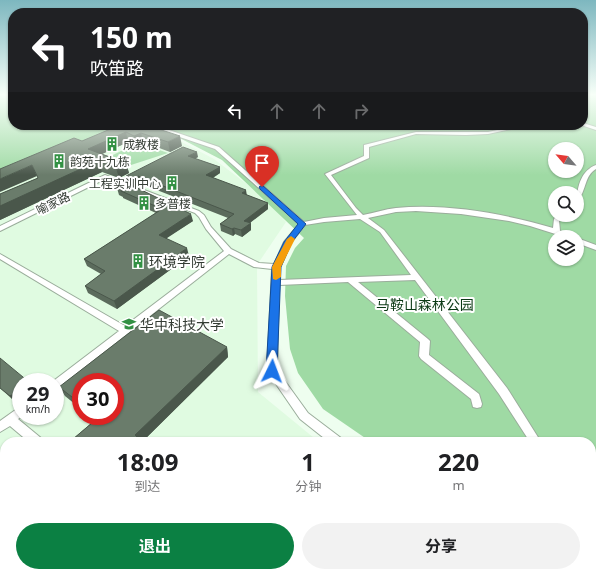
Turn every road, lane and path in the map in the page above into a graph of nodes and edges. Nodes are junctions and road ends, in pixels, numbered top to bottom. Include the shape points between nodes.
1 (160, 130) edge
2 (503, 130) edge
3 (596, 167) edge
4 (127, 178) edge
5 (120, 182) junction
6 (583, 186) edge
7 (362, 217) junction
8 (303, 224) junction
9 (0, 228) edge
10 (553, 230) edge
11 (584, 243) edge
12 (596, 248) edge
13 (228, 251) junction
14 (0, 256) edge
15 (276, 267) junction
16 (416, 276) junction
17 (349, 279) junction
18 (276, 282) junction
19 (125, 330) junction
20 (64, 377) edge
21 (477, 404) dead end
22 (10, 419) joint
23 (0, 427) edge
24 (31, 437) edge
25 (331, 437) edge
26 (533, 437) edge

1 - 8 street via 217,148
2 - 7 street via 466,134 416,133 366,146 367,157 328,174
3 - 6 street via 588,171
4 - 5 street
5 - 9 street, 喻家路 via 105,177
5 - 13 street via 198,212
7 - 8 street via 318,220
7 - 10 street via 396,210 459,211
7 - 16 street via 382,231
8 - 15 street via 288,242
11 - 12 street
13 - 15 street via 257,265
13 - 19 street
14 - 19 street
15 - 18 street
16 - 17 street
16 - 26 street via 504,392
17 - 18 street
17 - 21 street via 425,341 424,356 475,397
18 - 25 street via 272,371 304,416
19 - 20 street
22 - 23 street
22 - 24 street

